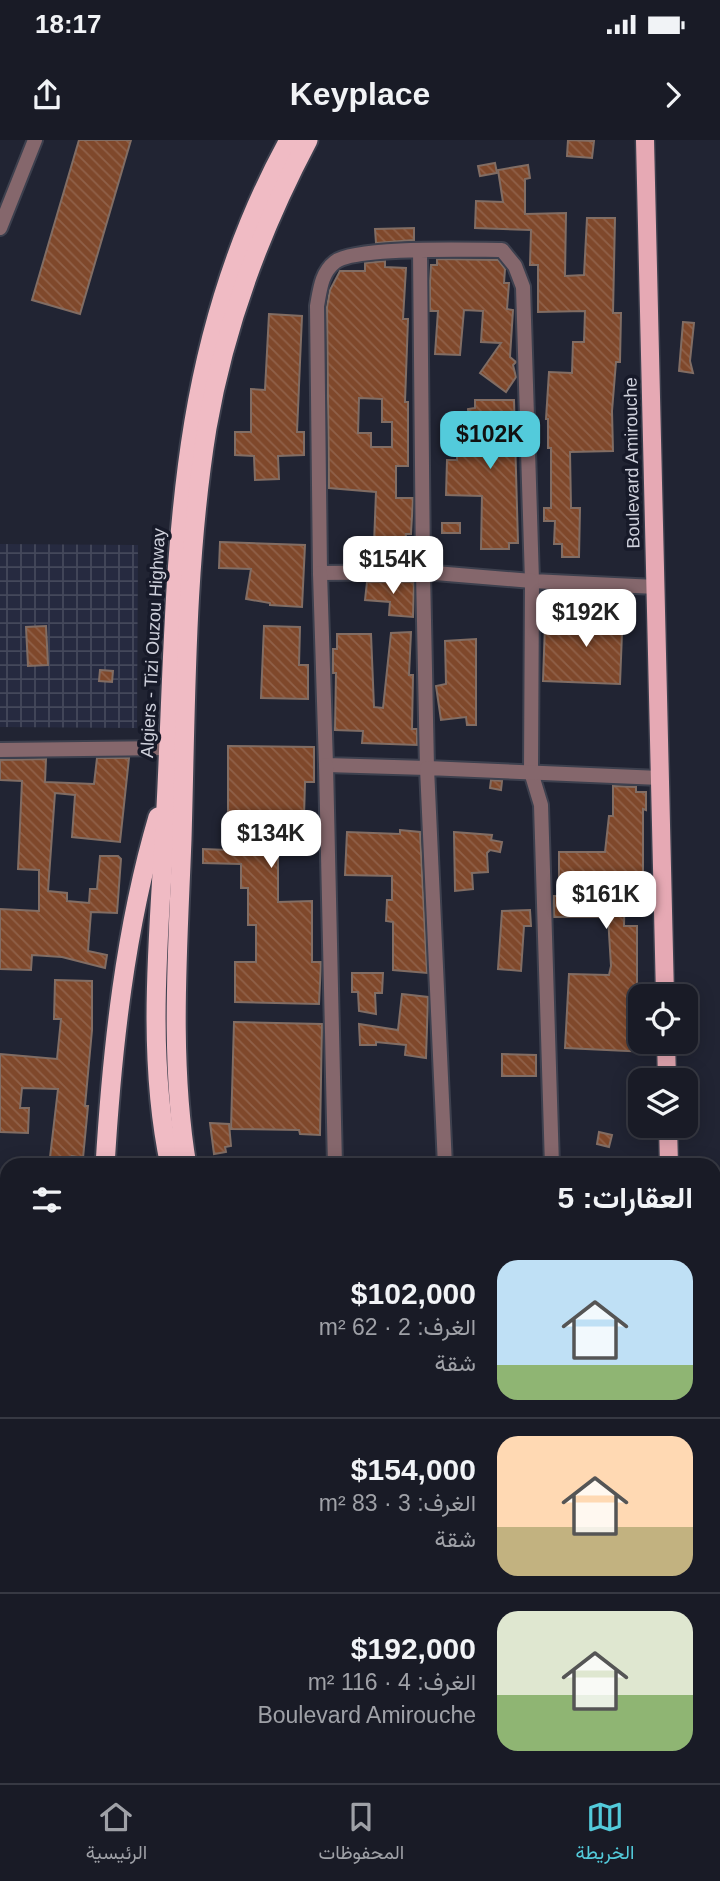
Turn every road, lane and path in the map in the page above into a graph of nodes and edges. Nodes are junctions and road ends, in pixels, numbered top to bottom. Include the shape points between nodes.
1 (35, 140) edge
2 (289, 140) edge
3 (307, 140) edge
4 (645, 140) edge
5 (0, 227) edge
6 (420, 250) junction
7 (423, 572) junction
8 (320, 573) junction
9 (532, 581) junction
10 (656, 587) junction
11 (169, 748) junction
12 (0, 750) edge
13 (326, 765) junction
14 (427, 768) junction
15 (531, 772) junction
16 (660, 778) junction
17 (167, 786) junction
18 (665, 984) edge
19 (668, 1138) edge
20 (105, 1158) edge
21 (168, 1158) edge
22 (186, 1158) edge
23 (335, 1158) edge
24 (444, 1158) edge
25 (552, 1158) edge
26 (669, 1158) edge

1 - 5 street
2 - 11 highway, Algiers - Tizi Ouzou Highway via 242,239 203,368 180,510
3 - 22 highway, Algiers - Tizi Ouzou Highway via 267,228 229,337 207,426 195,516 177,987
4 - 10 main road, Boulevard Amirouche
6 - 7 street
6 - 8 street via 346,256 334,262 322,279 317,306
6 - 9 street via 502,250 523,287
7 - 8 street
7 - 9 street
7 - 14 street
8 - 13 street
9 - 10 street
9 - 15 street
10 - 16 main road, Boulevard Amirouche
11 - 12 street
11 - 17 highway, Algiers - Tizi Ouzou Highway
13 - 14 street
13 - 23 street
14 - 15 street
14 - 24 street
15 - 16 street
15 - 25 street via 541,805
16 - 18 main road, Boulevard Amirouche
17 - 20 highway via 150,845 125,976 111,1069
17 - 21 highway, Algiers - Tizi Ouzou Highway via 158,1036
19 - 26 main road

